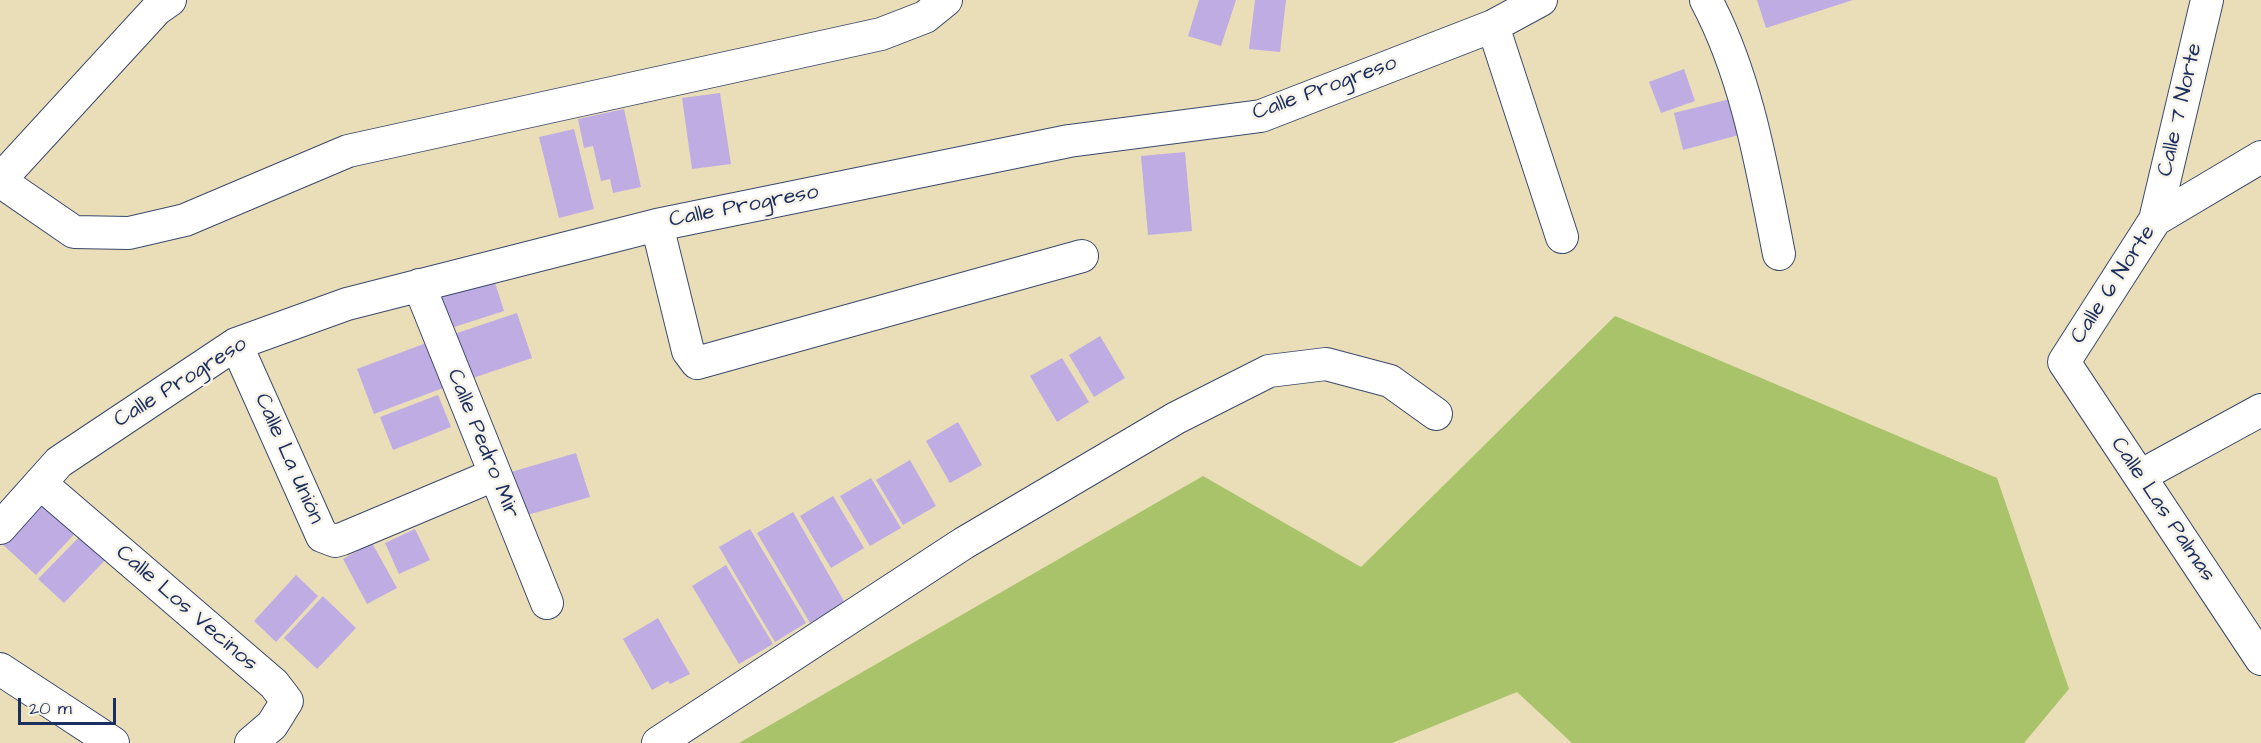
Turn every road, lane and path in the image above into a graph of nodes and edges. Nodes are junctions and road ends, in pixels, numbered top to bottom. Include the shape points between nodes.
1 (170, 0) edge
2 (946, 0) edge
3 (1541, 0) edge
4 (1706, 0) edge
5 (2207, 0) edge
6 (1493, 27) junction
7 (2261, 157) edge
8 (0, 180) edge
9 (2155, 220) junction
10 (657, 225) junction
11 (1562, 237) dead end
12 (1779, 254) dead end
13 (1082, 256) dead end
14 (419, 285) junction
15 (236, 344) junction
16 (2064, 362) joint
17 (2261, 410) edge
18 (1436, 414) dead end
19 (494, 475) junction
20 (2140, 476) junction
21 (40, 483) junction
22 (0, 528) edge
23 (547, 603) dead end
24 (2258, 648) edge
25 (0, 669) edge
26 (113, 743) edge
27 (251, 743) edge
28 (657, 743) edge

1 - 8 street via 157,9
2 - 8 street via 925,17 881,34 348,151 185,220 129,233 74,232
3 - 6 street, Calle Progreso
4 - 12 street via 1722,28 1735,69 1762,169
5 - 9 street, Calle 7 Norte
6 - 10 street, Calle Progreso via 1261,116 1069,141
6 - 11 street
7 - 9 street, Calle 6 Norte
9 - 16 street, Calle 6 Norte
10 - 13 street via 688,351 697,363
10 - 14 street, Calle Progreso
14 - 15 street, Calle Progreso via 347,304
14 - 19 street, Calle Pedro Mir
15 - 19 street, Calle La Unión via 327,540 342,539
15 - 21 street, Calle Progreso via 59,462
16 - 20 street, Calle Las Palmas
17 - 20 street
18 - 28 street via 1390,381 1326,364 1269,371 1176,418 964,543
19 - 23 street, Calle Pedro Mir
20 - 24 street, Calle Las Palmas
21 - 22 street, Calle Progreso
21 - 27 street, Calle Los Vecinos via 274,684 287,701 272,725
25 - 26 street

